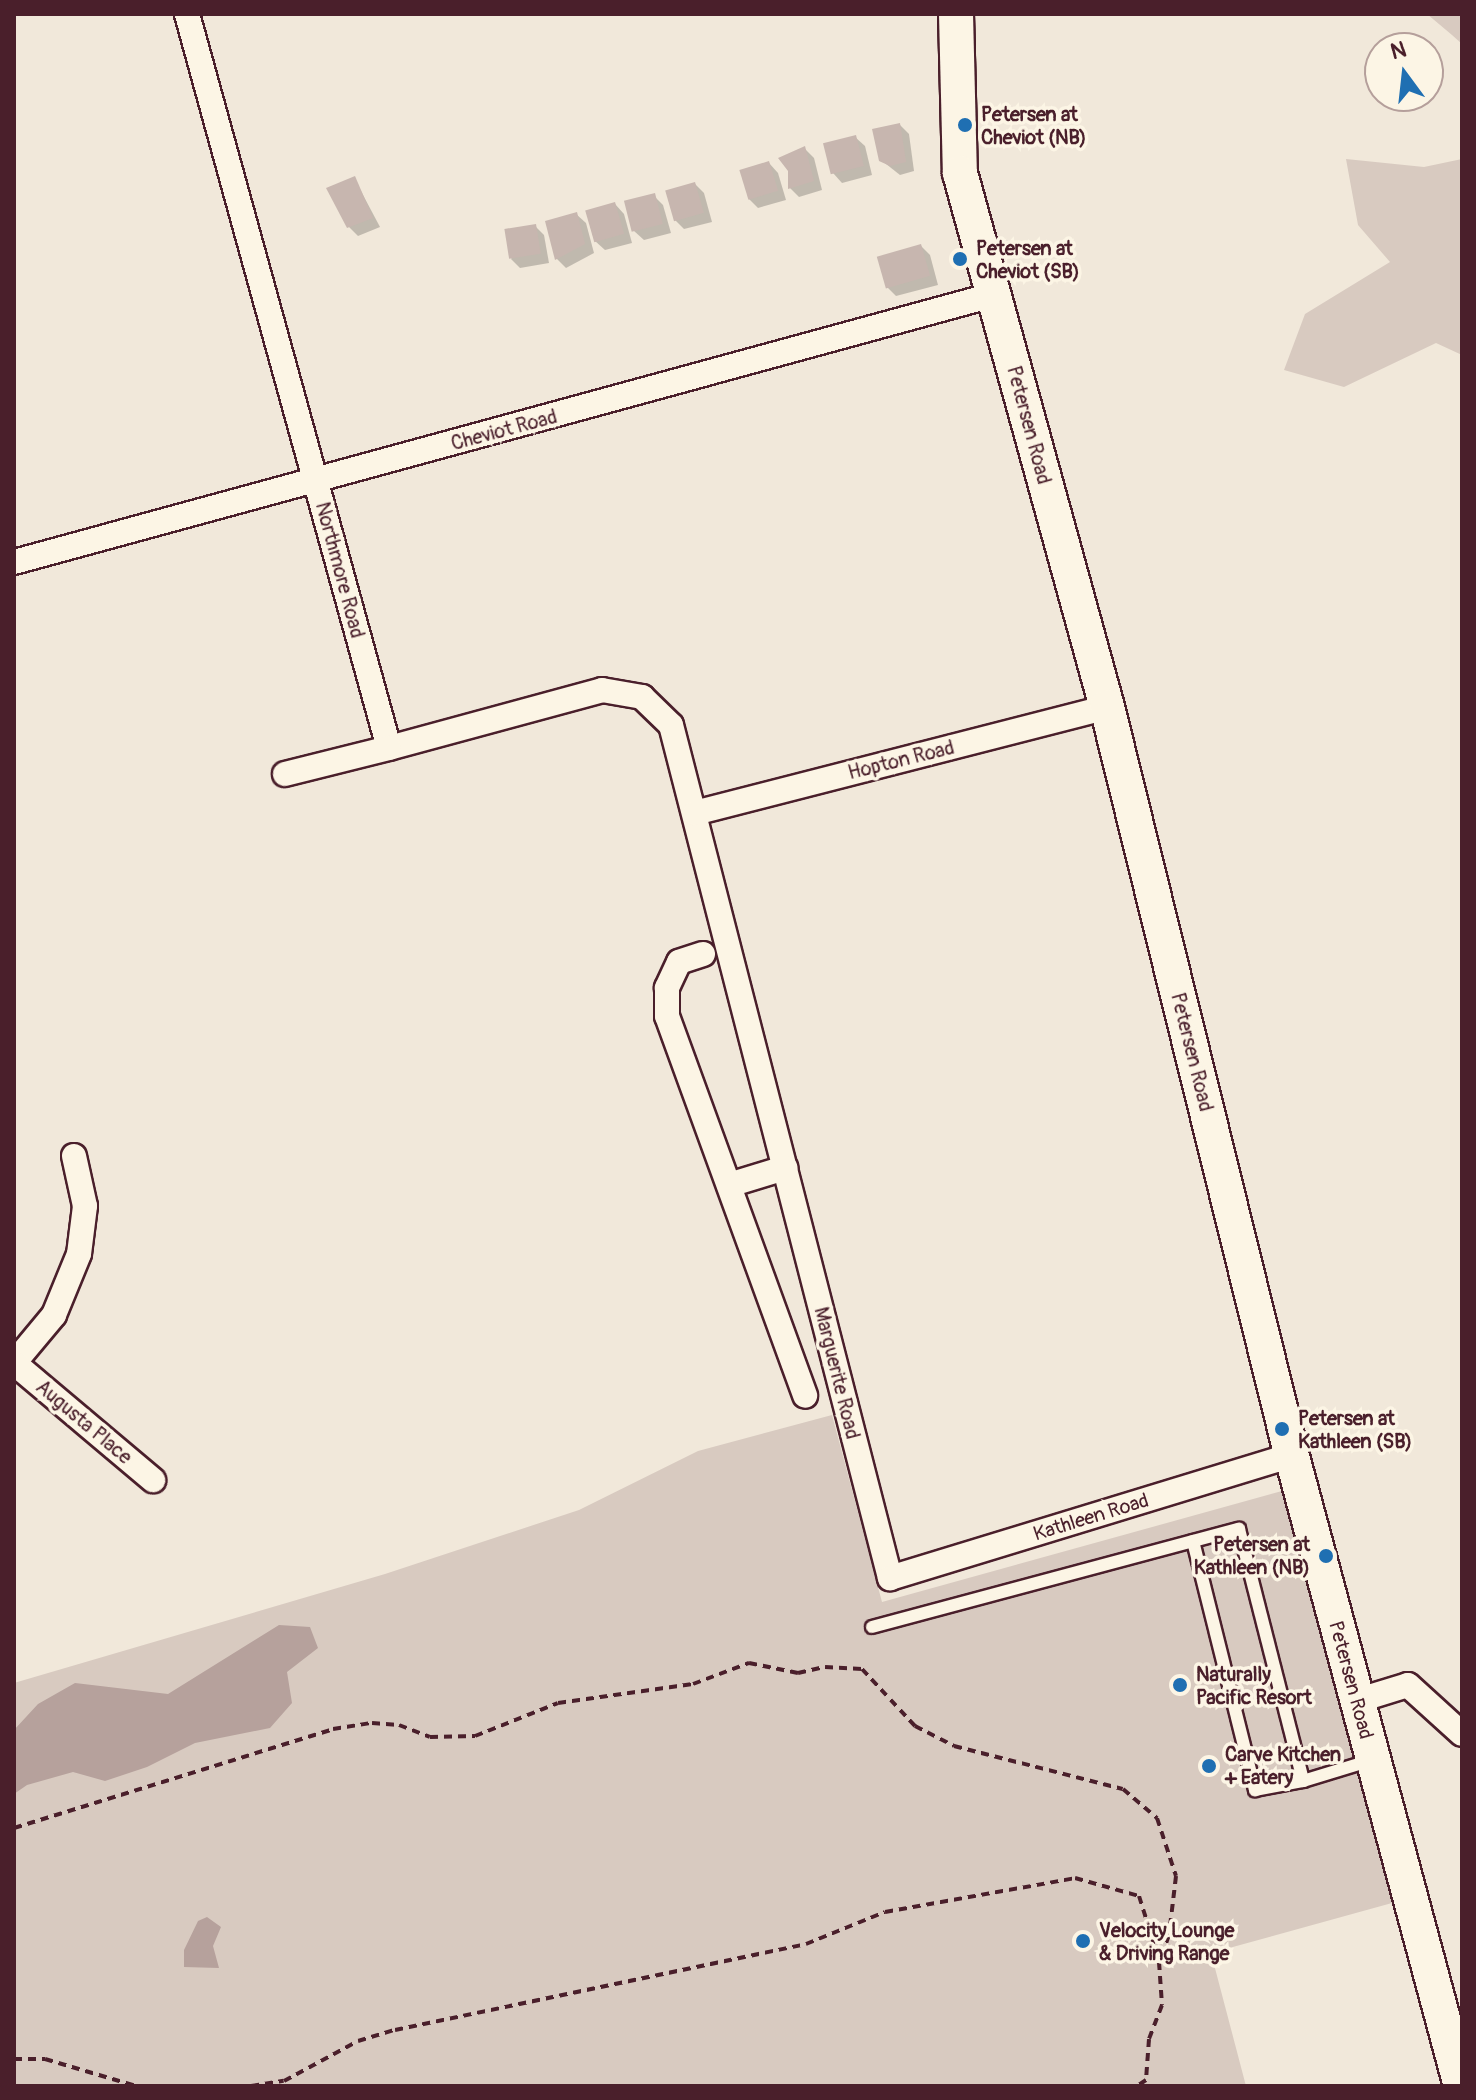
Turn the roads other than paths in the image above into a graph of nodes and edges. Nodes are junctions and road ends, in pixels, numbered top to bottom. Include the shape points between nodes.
1 (187, 14) edge
2 (956, 14) edge
3 (993, 295) junction
4 (316, 481) junction
5 (14, 562) edge
6 (1107, 707) junction
7 (389, 748) junction
8 (285, 774) dead end
9 (695, 813) junction
10 (703, 954) dead end
11 (74, 1156) dead end
12 (785, 1168) junction
13 (729, 1185) junction
14 (14, 1363) edge
15 (805, 1396) dead end
16 (1292, 1455) junction
17 (153, 1480) dead end
18 (1193, 1541) junction
19 (890, 1578) joint
20 (872, 1627) dead end
21 (1356, 1701) junction
22 (1462, 1734) edge
23 (1372, 1760) junction
24 (1303, 1781) junction
25 (1461, 2086) edge

1 - 4 street, Northmore Road
2 - 3 street, Petersen Road via 960,173
3 - 4 street, Cheviot Road
3 - 6 street, Petersen Road
4 - 5 street, Cheviot Road
4 - 7 street, Northmore Road
6 - 9 street, Hopton Road
6 - 16 street, Petersen Road
7 - 8 street
7 - 9 street via 602,690 642,697 671,725
9 - 12 street, Marguerite Road
10 - 13 street, Marguerite Road via 679,962 667,988 667,1016
11 - 14 street via 85,1206 79,1254 54,1315
12 - 13 street
12 - 19 street, Marguerite Road
13 - 15 street, Marguerite Road
14 - 17 street, Augusta Place
16 - 19 street, Kathleen Road
16 - 21 street, Petersen Road
18 - 20 lane
18 - 24 lane via 1255,1790
18 - 24 lane via 1239,1529
21 - 22 street via 1408,1685
21 - 23 street, Petersen Road
23 - 24 lane
23 - 25 street, Petersen Road

